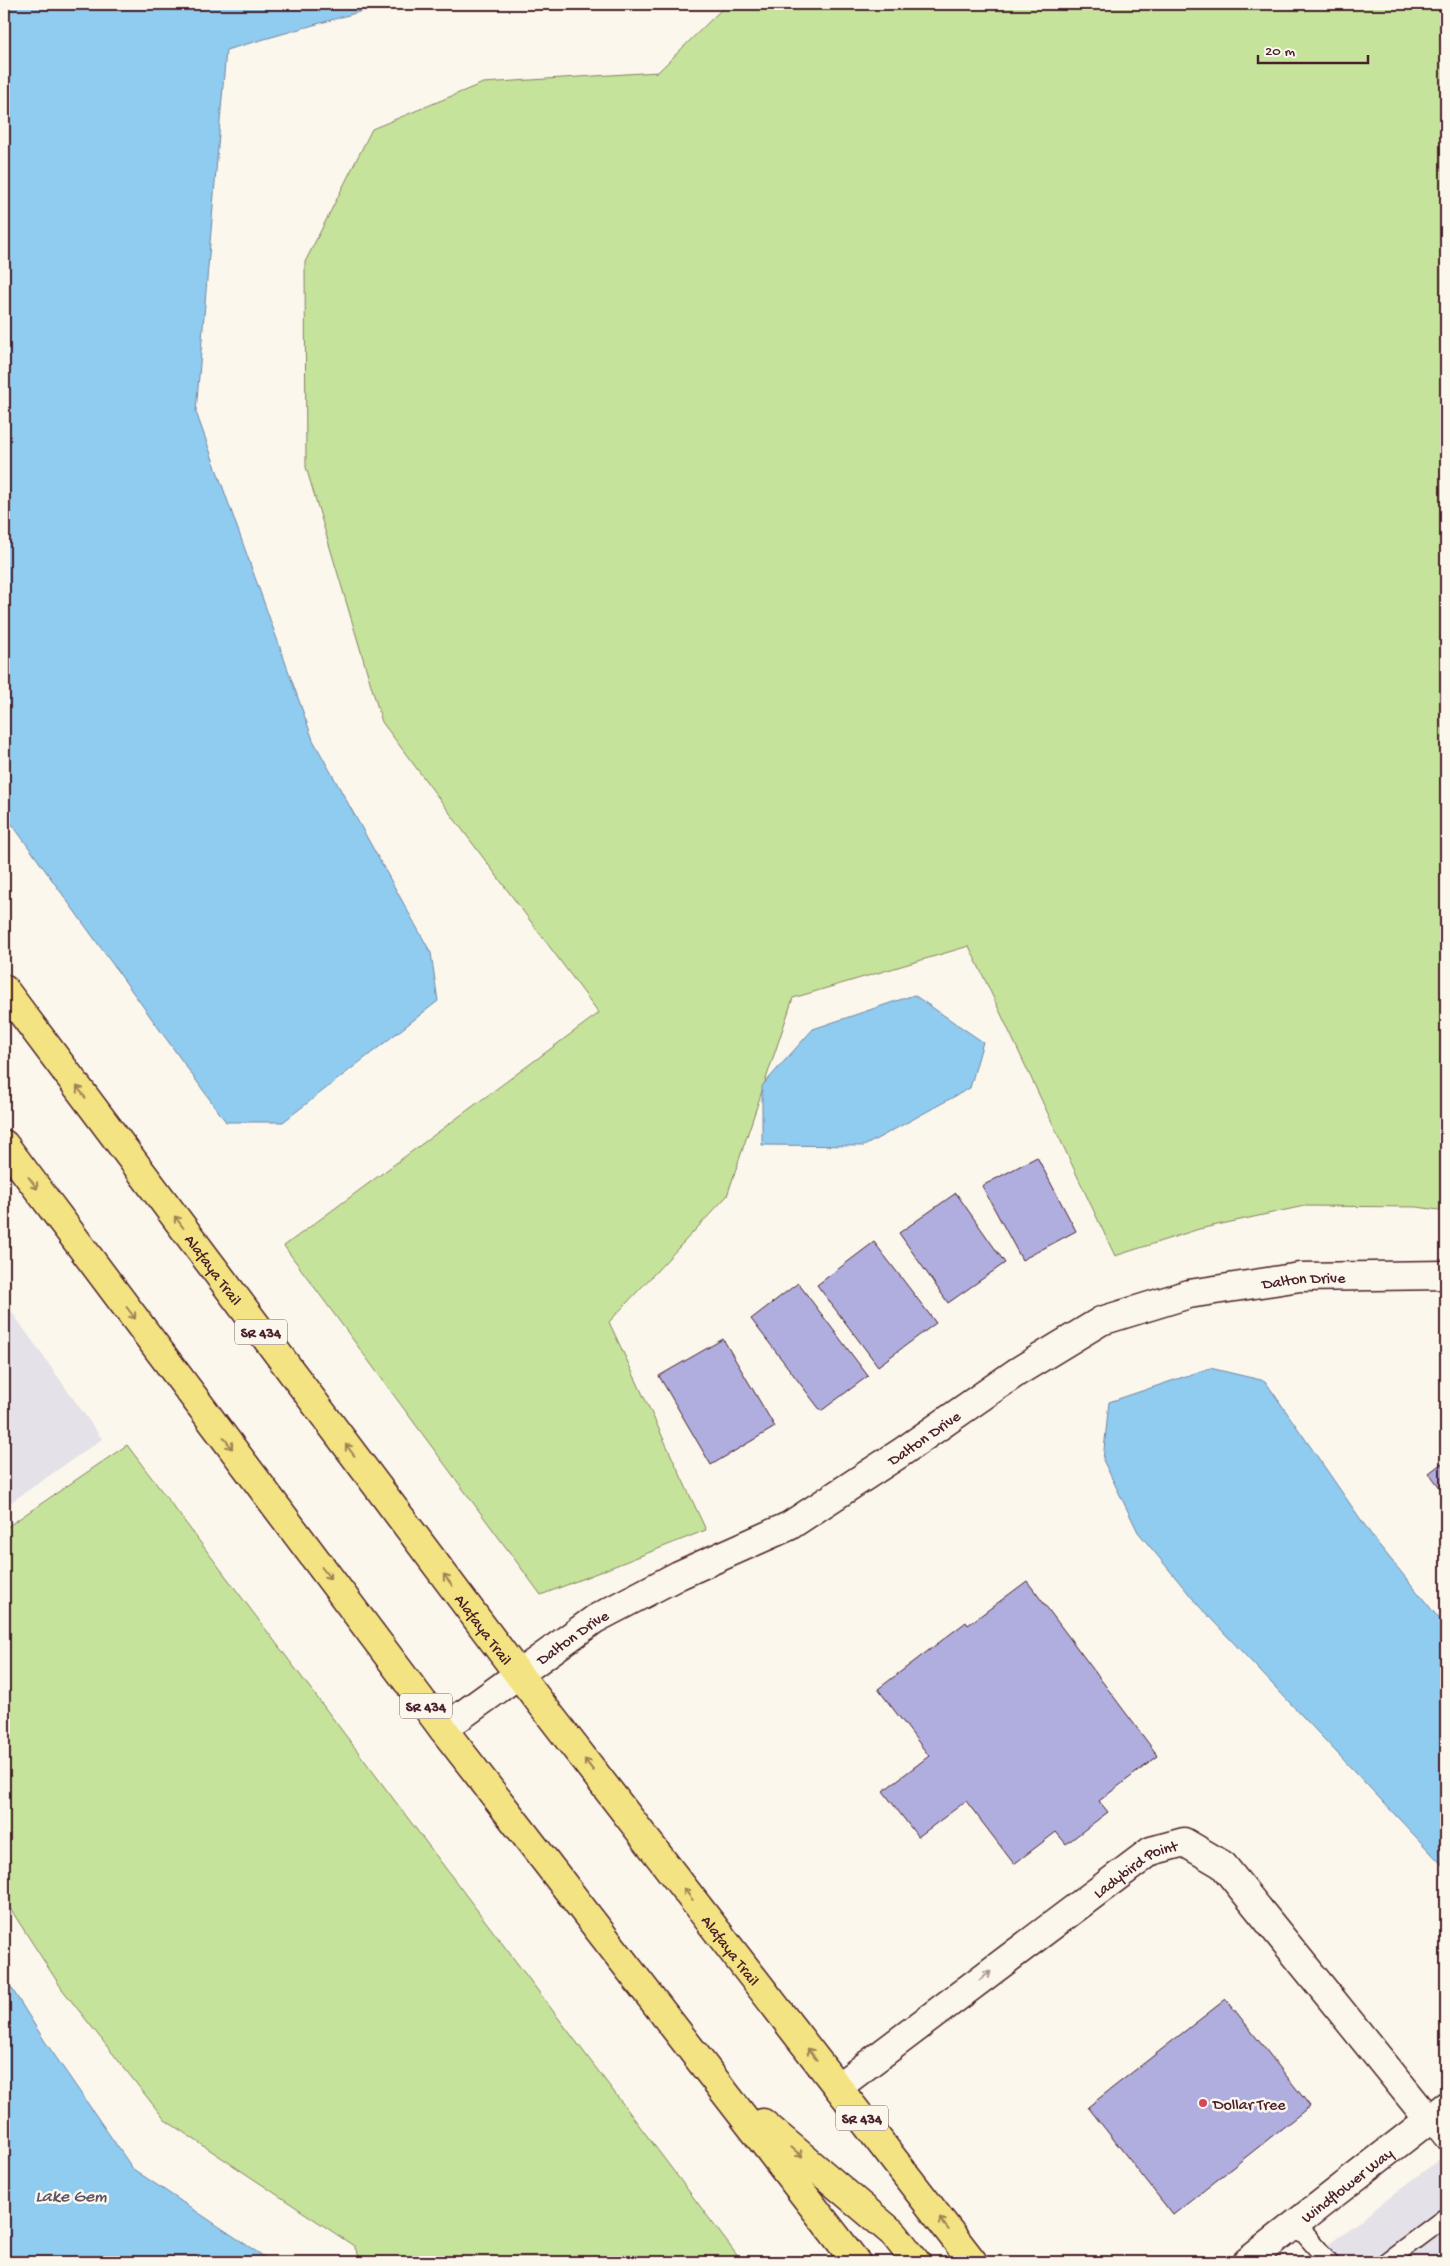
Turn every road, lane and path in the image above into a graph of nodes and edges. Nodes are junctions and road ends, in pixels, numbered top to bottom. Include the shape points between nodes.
1 (4, 989) edge
2 (4, 1144) edge
3 (1446, 1274) edge
4 (519, 1675) junction
5 (444, 1730) junction
6 (720, 2086) junction
7 (838, 2087) junction
8 (1438, 2113) edge
9 (1446, 2141) edge
10 (1446, 2217) edge
11 (1296, 2224) junction
12 (856, 2262) edge
13 (916, 2262) edge
14 (973, 2262) edge
15 (1247, 2262) edge
16 (1329, 2262) edge
17 (1386, 2262) edge

4 -> 1 main road, Alafaya Trail / SR 434
2 -> 5 main road, SR 434
3 - 4 street, Dalton Drive via 1300,1277 1189,1294 1101,1322 1016,1372 789,1526 679,1575 595,1619
4 - 5 street, Dalton Drive
7 -> 4 main road, Alafaya Trail / SR 434
5 - 6 main road, SR 434
6 - 12 main road, SR 434
6 -> 13 main road via 894,2234
7 -> 8 street, Ladybird Point via 1151,1851 1184,1842 1224,1866
14 -> 7 main road, Alafaya Trail / SR 434
8 - 9 lane
8 - 11 street, Windflower Way
10 - 17 lane
11 - 15 street, Windflower Way
11 - 16 lane

